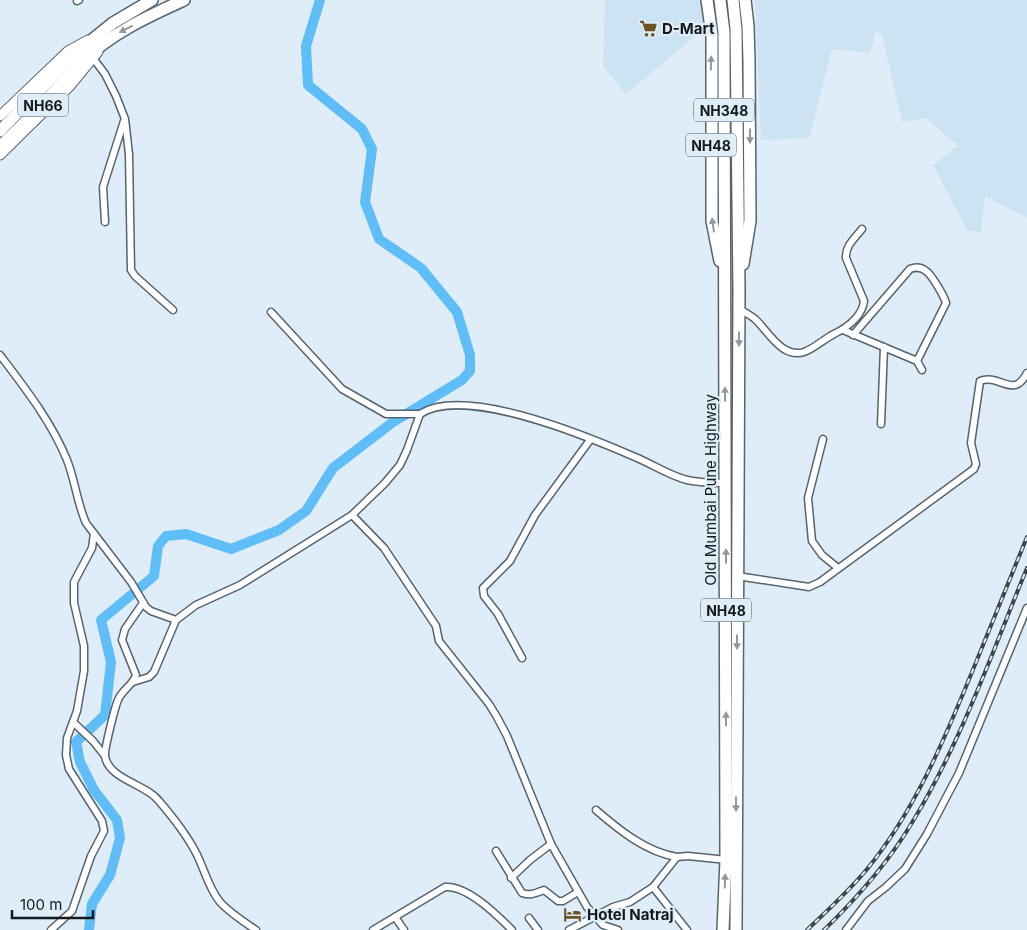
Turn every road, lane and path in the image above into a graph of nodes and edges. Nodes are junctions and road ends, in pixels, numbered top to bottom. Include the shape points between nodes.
1 (152, 0) edge
2 (184, 0) edge
3 (707, 0) edge
4 (720, 0) edge
5 (733, 0) edge
6 (745, 0) edge
7 (100, 40) junction
8 (84, 57) junction
9 (0, 116) edge
10 (125, 119) junction
11 (0, 131) edge
12 (0, 146) edge
13 (0, 155) edge
14 (105, 222) dead end
15 (862, 229) dead end
16 (725, 290) junction
17 (739, 290) junction
18 (739, 309) junction
19 (173, 310) dead end
20 (271, 312) dead end
21 (843, 330) junction
22 (853, 335) junction
23 (884, 348) junction
24 (0, 356) edge
25 (917, 361) junction
26 (922, 370) dead end
27 (1027, 373) edge
28 (418, 415) junction
29 (882, 424) dead end
30 (823, 438) dead end
31 (590, 440) junction
32 (726, 483) junction
33 (352, 514) junction
34 (94, 534) junction
35 (838, 568) junction
36 (731, 576) junction
37 (142, 601) junction
38 (1027, 608) edge
39 (176, 620) junction
40 (522, 658) dead end
41 (133, 682) junction
42 (73, 722) junction
43 (105, 756) junction
44 (596, 810) dead end
45 (551, 844) junction
46 (496, 851) dead end
47 (677, 858) junction
48 (731, 860) junction
49 (511, 878) junction
50 (653, 887) junction
51 (578, 892) junction
52 (395, 917) junction
53 (595, 917) junction
54 (530, 918) dead end
55 (602, 927) edge
56 (51, 930) edge
57 (256, 930) edge
58 (373, 930) edge
59 (404, 930) edge
60 (512, 930) edge
61 (538, 930) edge
62 (569, 930) edge
63 (616, 930) edge
64 (687, 930) edge
65 (723, 930) edge
66 (736, 930) edge
67 (846, 930) edge

1 - 7 highway, NH66 via 113,23
2 -> 7 highway, NH66
16 -> 3 highway, NH48 via 712,221 712,35
4 - 16 highway, NH348 via 724,32
5 - 17 highway, NH348
6 -> 17 highway, NH48 via 749,43 750,221
7 - 8 highway, NH66
7 - 8 street
7 - 9 street via 68,51
8 - 10 street via 105,74
8 - 11 highway, NH66
8 - 12 highway, NH66 via 42,106
8 - 13 street via 70,86
10 - 14 street via 103,187
10 - 19 street via 129,154 131,270
15 - 21 street via 848,247 846,258 864,301 863,307 856,319
32 -> 16 highway, Old Mumbai Pune Highway / NH48
17 - 18 highway, Old Mumbai Pune Highway / NH48
18 - 21 street via 755,319 775,343 799,353
18 -> 36 highway, Old Mumbai Pune Highway / NH48
20 - 28 street via 342,389 386,414
21 - 22 street
22 - 23 street
22 - 25 street via 910,269 926,270 946,303
23 - 25 street
23 - 29 street
24 - 34 street via 49,425 67,460 82,513
25 - 26 street
27 - 35 street via 1015,386 980,381 971,443 976,464 974,469
28 - 31 street via 450,405 499,409
28 - 33 street via 400,465
30 - 35 street via 808,498 812,541 822,555
31 - 32 street via 686,480
31 - 40 street via 534,515 510,561 484,588 484,596 498,614
36 -> 32 highway, Old Mumbai Pune Highway / NH48
33 - 39 street via 240,585 196,605
33 - 45 street via 384,548 436,626 439,641 489,704 507,736
34 - 37 street
34 - 42 street via 92,548 74,586 74,603 84,646 84,671
35 - 36 street via 809,587
36 - 48 highway, Old Mumbai Pune Highway / NH48
37 - 39 street via 151,611
37 - 41 street via 122,640 135,673
38 - 67 street via 960,773 927,834 904,869 868,901
39 - 41 street via 154,672
41 - 43 street via 118,700
42 - 43 street
42 - 56 street via 67,738 69,769 102,820 104,831 91,856 72,911
43 - 57 street via 117,774 151,792 159,800 194,848 219,901
44 - 47 street via 634,840
45 - 49 street
45 - 51 street
46 - 49 street
47 - 48 street
47 - 50 street
65 -> 48 highway, Old Mumbai Pune Highway / NH48
48 - 66 highway, Old Mumbai Pune Highway / NH48
49 - 51 street via 522,893 544,890 558,901
50 - 53 street via 630,902
50 - 64 street
51 - 53 street
52 - 58 street
52 - 59 street
52 - 60 street via 452,886 493,911
53 - 55 street
53 - 62 street
54 - 61 street
55 - 63 street

